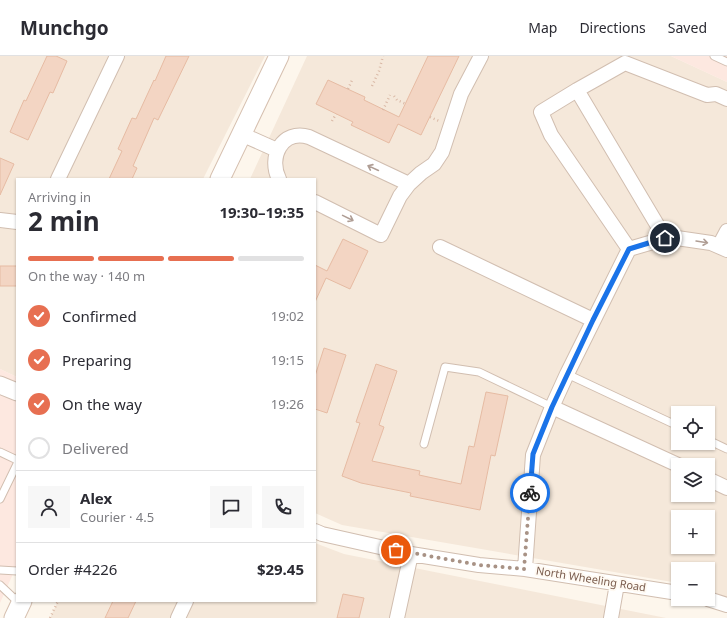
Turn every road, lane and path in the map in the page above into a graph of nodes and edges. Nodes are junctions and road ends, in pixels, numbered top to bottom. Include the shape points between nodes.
1 (117, 56) edge
2 (279, 56) edge
3 (383, 56) edge
4 (481, 56) edge
5 (714, 56) edge
6 (727, 62) edge
7 (353, 78) dead end
8 (372, 86) dead end
9 (348, 89) dead end
10 (577, 90) junction
11 (390, 95) dead end
12 (394, 96) dead end
13 (727, 100) edge
14 (406, 104) dead end
15 (383, 110) dead end
16 (336, 114) dead end
17 (332, 121) dead end
18 (241, 134) junction
19 (277, 150) junction
20 (58, 178) edge
21 (220, 178) edge
22 (279, 178) edge
23 (409, 184) junction
24 (316, 202) edge
25 (0, 220) edge
26 (16, 222) edge
27 (727, 231) edge
28 (665, 238) junction
29 (440, 247) dead end
30 (723, 248) edge
31 (629, 249) junction
32 (593, 320) junction
33 (567, 374) junction
34 (0, 385) edge
35 (16, 392) edge
36 (552, 407) junction
37 (671, 423) edge
38 (715, 443) edge
39 (424, 444) dead end
40 (727, 449) edge
41 (0, 452) edge
42 (16, 460) edge
43 (671, 462) edge
44 (16, 466) edge
45 (715, 482) edge
46 (727, 488) edge
47 (0, 499) edge
48 (316, 531) edge
49 (411, 554) junction
50 (524, 569) junction
51 (0, 570) edge
52 (16, 571) edge
53 (617, 584) junction
54 (0, 585) edge
55 (671, 592) edge
56 (715, 601) edge
57 (58, 602) edge
58 (186, 602) edge
59 (727, 605) edge
60 (18, 608) edge
61 (50, 618) edge
62 (178, 618) edge
63 (397, 618) edge
64 (611, 618) edge

1 - 20 street
2 - 18 main road
3 - 8 path
4 - 23 street via 461,94 442,152 434,164
5 - 6 lane
7 - 9 path
10 - 13 street via 625,63 707,95 716,94
10 - 28 street
10 - 31 street via 541,112 551,135
11 - 15 path
12 - 14 path
16 - 17 path
18 - 19 street
18 - 21 main road
19 - 22 street via 274,164
23 -> 19 street via 301,134 284,141
24 -> 23 street via 381,235 400,196
25 - 26 street
27 - 30 street
28 -> 30 street via 704,242
28 - 31 street
29 - 32 street
31 - 32 street
32 - 33 street
33 - 36 street
33 - 37 lane
34 - 35 street
36 - 39 lane via 479,372 445,367
36 - 43 street
36 - 50 street via 533,454
38 - 40 lane
41 - 42 lane
44 - 47 lane
45 - 46 street
48 - 49 street, North Wheeling Road
49 - 50 street, North Wheeling Road
49 - 63 street
50 - 53 street, North Wheeling Road
51 - 52 lane
53 - 55 street, North Wheeling Road
53 - 64 street
54 - 60 lane
56 - 59 street
57 - 61 path
58 - 62 street

